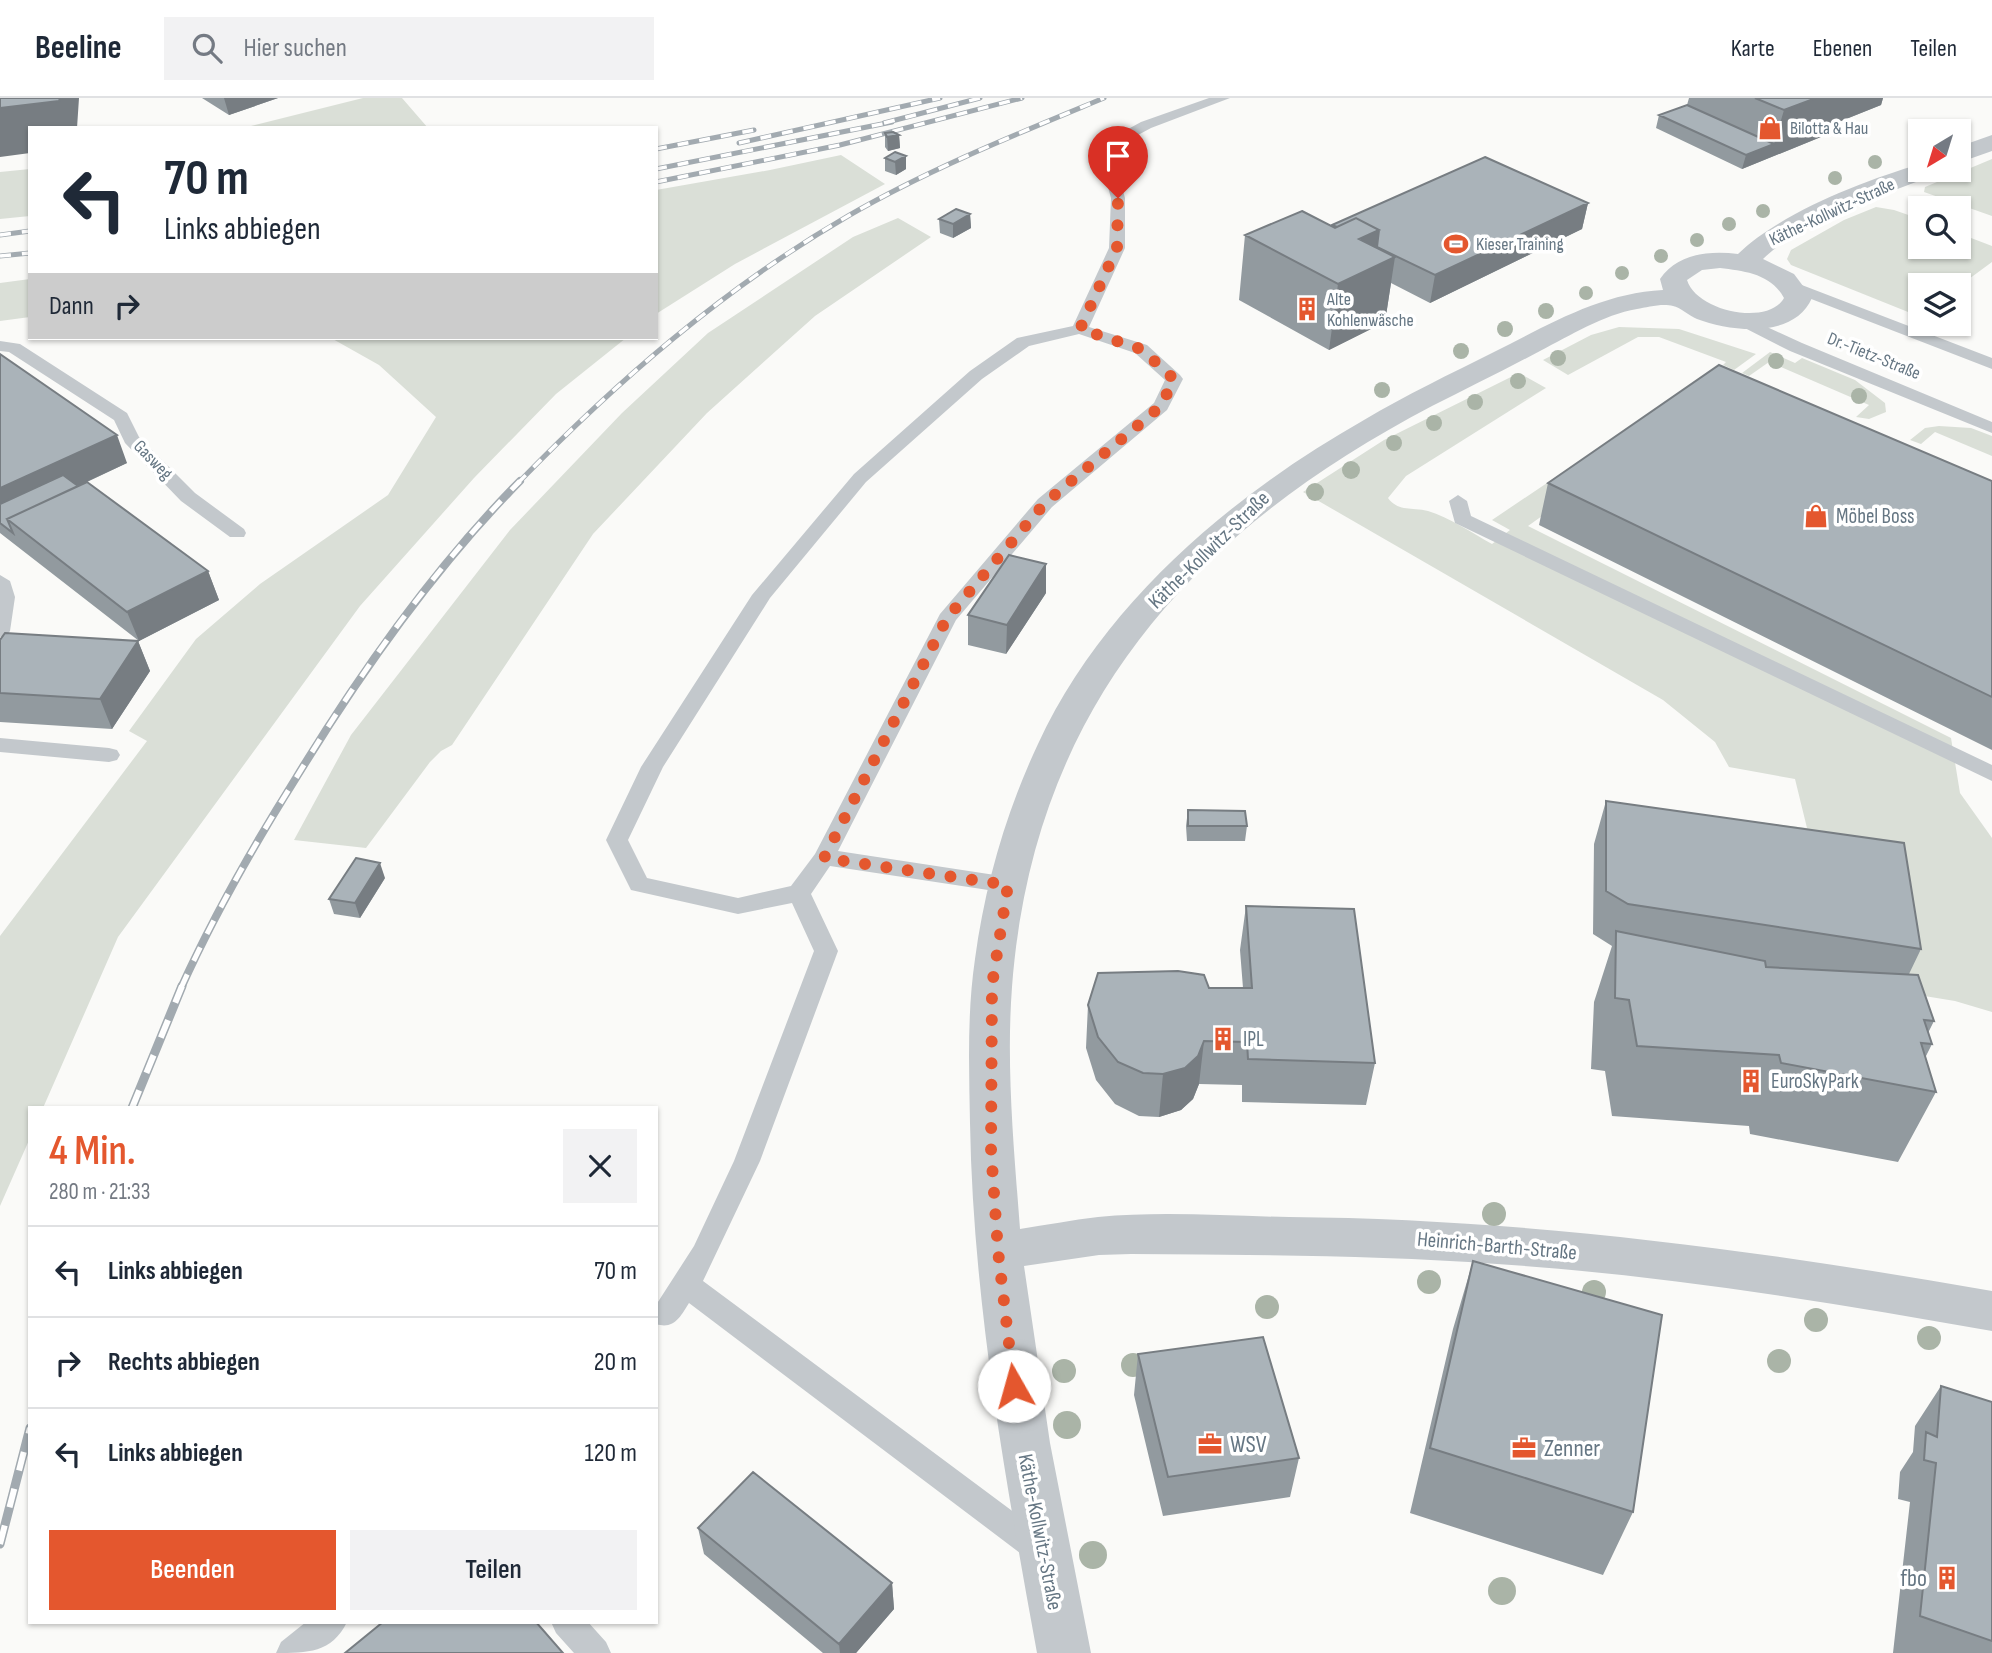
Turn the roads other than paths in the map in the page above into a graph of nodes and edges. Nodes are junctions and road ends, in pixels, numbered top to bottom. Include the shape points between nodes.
1 (1223, 98) edge
2 (1992, 142) edge
3 (1971, 151) edge
4 (1908, 177) edge
5 (1745, 262) junction
6 (1794, 287) junction
7 (1680, 297) junction
8 (1741, 320) junction
9 (1080, 329) junction
10 (0, 346) edge
11 (1992, 364) edge
12 (1992, 428) edge
13 (1458, 501) dead end
14 (237, 533) dead end
15 (0, 581) edge
16 (0, 631) edge
17 (0, 745) edge
18 (109, 755) dead end
19 (1992, 774) edge
20 (824, 858) junction
21 (1008, 885) junction
22 (799, 893) junction
23 (998, 1251) junction
24 (688, 1286) junction
25 (1992, 1311) edge
26 (666, 1315) dead end
27 (1044, 1553) junction
28 (328, 1624) edge
29 (569, 1624) edge
30 (292, 1653) edge
31 (595, 1653) edge
32 (1064, 1653) edge

1 - 9 lane via 1104,148 1118,198 1117,248
2 - 3 street
4 - 5 street, Käthe-Kollwitz-Straße via 1781,234
5 - 6 street, Käthe-Kollwitz-Straße via 1785,278
5 - 7 street, Käthe-Kollwitz-Straße via 1697,262 1681,269 1672,279
6 - 8 street via 1798,298 1788,311 1766,320
6 - 11 lane, Dr.-Tietz-Straße
7 - 8 street via 1695,308
7 - 21 street, Käthe-Kollwitz-Straße via 1627,302 1568,326 1363,431 1304,467 1246,511 1172,579 1102,667 1063,729 1033,798
8 - 12 lane, Dr.-Tietz-Straße
9 - 20 lane via 1141,349 1174,379 1166,397 1045,503 947,618
9 - 22 lane via 1023,342 976,375 860,478 762,595 652,767 617,840 639,884 738,906
10 - 14 lane, Gasweg via 14,348 121,417 131,439 188,497
13 - 19 lane via 1462,519
15 - 16 lane via 5,597
17 - 18 lane
20 - 21 lane
20 - 22 lane
21 - 23 street, Käthe-Kollwitz-Straße via 992,985 991,1149
22 - 24 lane via 825,951 748,1160
23 - 25 street, Heinrich-Barth-Straße via 1131,1235 1431,1240 1724,1266
23 - 27 street, Käthe-Kollwitz-Straße via 1017,1410
24 - 26 lane
24 - 27 lane
27 - 32 street, Käthe-Kollwitz-Straße
28 - 30 lane
29 - 31 lane

